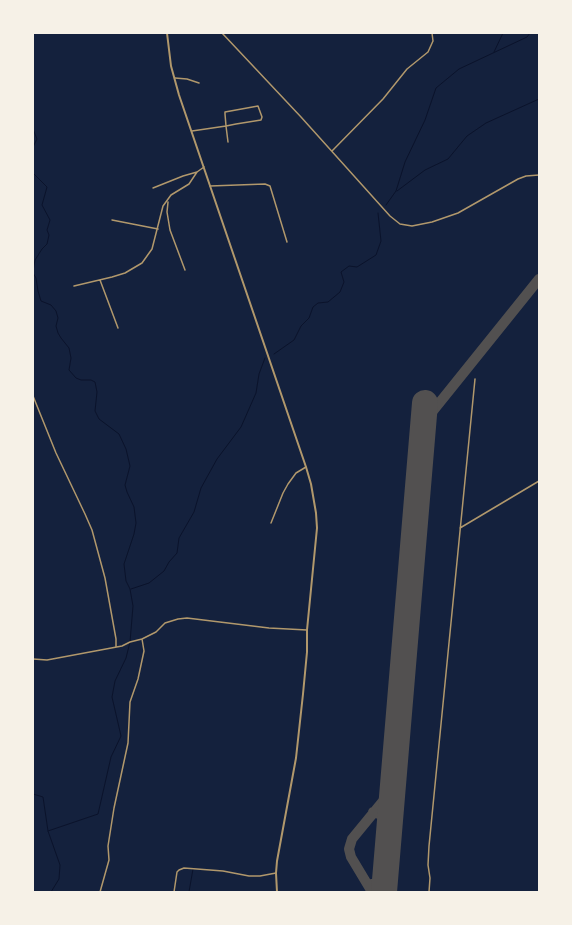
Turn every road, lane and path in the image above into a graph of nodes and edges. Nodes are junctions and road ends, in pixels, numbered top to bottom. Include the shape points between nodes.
1 (167, 33) edge
2 (222, 33) edge
3 (432, 33) edge
4 (175, 78) junction
5 (199, 83) dead end
6 (226, 126) junction
7 (192, 131) junction
8 (228, 142) dead end
9 (332, 151) junction
10 (204, 167) junction
11 (198, 172) junction
12 (539, 175) edge
13 (210, 186) junction
14 (153, 188) dead end
15 (168, 200) junction
16 (112, 220) dead end
17 (158, 229) junction
18 (287, 242) dead end
19 (186, 270) dead end
20 (100, 280) junction
21 (74, 286) dead end
22 (118, 328) dead end
23 (475, 379) dead end
24 (33, 396) edge
25 (306, 467) junction
26 (539, 481) edge
27 (271, 523) dead end
28 (460, 528) junction
29 (307, 630) junction
30 (142, 639) junction
31 (116, 647) junction
32 (33, 659) edge
33 (276, 873) junction
34 (100, 892) edge
35 (174, 892) edge
36 (277, 892) edge
37 (429, 892) edge

1 - 4 street
2 - 9 street
3 - 9 street via 428,52 407,69
4 - 5 street
4 - 7 street
6 - 6 street via 225,112 258,106 261,120
6 - 7 street
6 - 8 street
7 - 10 street
9 - 12 street via 390,216 400,224 408,226 432,222 458,213 518,179
10 - 11 street
10 - 13 street
11 - 14 street
11 - 15 street via 190,184 171,195
13 - 18 street via 270,186
13 - 25 street
15 - 17 street via 162,208
15 - 19 street via 170,230
16 - 17 street
17 - 20 street via 152,249 142,263 125,273
20 - 21 street
20 - 22 street
23 - 28 street
24 - 31 street via 92,530 116,635
25 - 27 street via 292,478 282,494
25 - 29 street via 317,528
26 - 28 street
28 - 37 street via 429,846
29 - 30 street via 187,618 165,623 156,632
29 - 33 street via 296,758
30 - 31 street
30 - 34 street via 144,651 130,702 128,743 114,808 108,846 109,860
31 - 32 street via 47,660
33 - 35 street via 249,876 184,868 177,872
33 - 36 street

